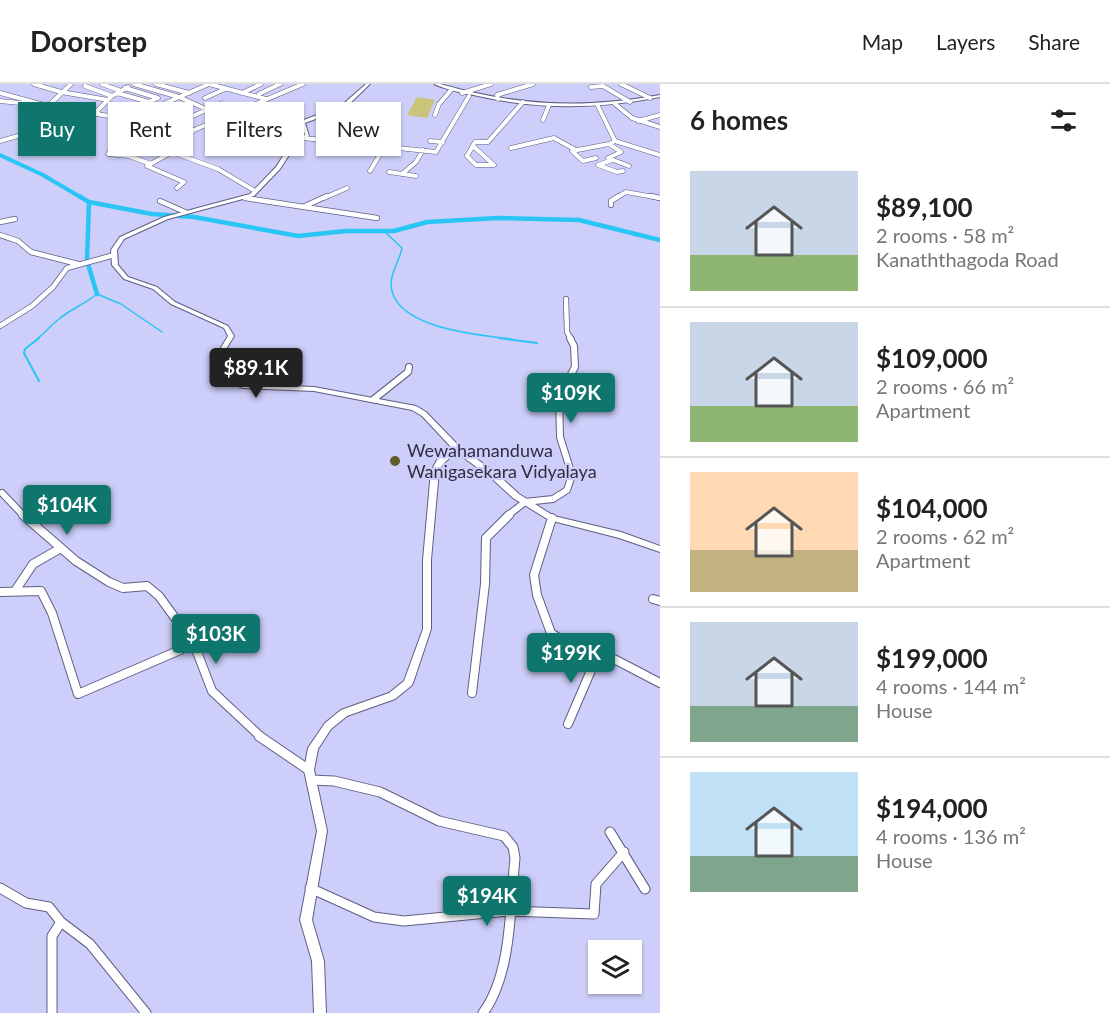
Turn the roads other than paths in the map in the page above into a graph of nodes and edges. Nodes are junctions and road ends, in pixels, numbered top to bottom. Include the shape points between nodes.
1 (34, 84) edge
2 (71, 84) edge
3 (91, 84) edge
4 (102, 84) edge
5 (132, 84) edge
6 (156, 84) edge
7 (209, 84) edge
8 (240, 84) edge
9 (261, 84) edge
10 (279, 84) edge
11 (303, 84) edge
12 (368, 84) edge
13 (436, 84) edge
14 (491, 84) edge
15 (533, 84) edge
16 (621, 84) edge
17 (85, 86) junction
18 (297, 87) junction
19 (591, 87) dead end
20 (227, 89) junction
21 (269, 89) junction
22 (452, 89) junction
23 (80, 90) dead end
24 (121, 91) junction
25 (61, 92) junction
26 (244, 92) junction
27 (0, 93) edge
28 (189, 93) junction
29 (284, 93) junction
30 (462, 93) junction
31 (259, 94) junction
32 (112, 96) junction
33 (470, 96) junction
34 (660, 96) edge
35 (179, 97) junction
36 (205, 98) dead end
37 (272, 98) junction
38 (650, 98) junction
39 (266, 99) junction
40 (498, 99) junction
41 (108, 100) junction
42 (0, 101) edge
43 (18, 102) edge
44 (29, 102) edge
45 (52, 102) edge
46 (149, 102) joint
47 (167, 102) edge
48 (190, 102) edge
49 (259, 102) edge
50 (349, 102) edge
51 (523, 102) junction
52 (630, 102) junction
53 (615, 104) junction
54 (549, 105) junction
55 (598, 106) junction
56 (97, 113) junction
57 (108, 115) edge
58 (435, 115) dead end
59 (660, 115) edge
60 (543, 120) dead end
61 (638, 121) junction
62 (304, 124) edge
63 (205, 125) edge
64 (660, 127) edge
65 (194, 130) edge
66 (481, 134) dead end
67 (304, 137) edge
68 (0, 141) edge
69 (430, 141) dead end
70 (478, 141) junction
71 (615, 141) junction
72 (442, 142) junction
73 (609, 144) junction
74 (474, 147) junction
75 (401, 148) edge
76 (510, 148) dead end
77 (574, 149) junction
78 (423, 150) junction
79 (660, 155) edge
80 (129, 156) edge
81 (165, 156) edge
82 (184, 156) edge
83 (288, 156) edge
84 (379, 156) edge
85 (596, 158) dead end
86 (612, 160) junction
87 (152, 164) junction
88 (628, 166) dead end
89 (369, 171) dead end
90 (623, 171) dead end
91 (389, 172) dead end
92 (402, 174) junction
93 (416, 176) dead end
94 (347, 188) dead end
95 (177, 189) dead end
96 (255, 191) junction
97 (245, 198) junction
98 (660, 198) edge
99 (160, 201) dead end
100 (611, 205) dead end
101 (302, 207) junction
102 (185, 212) junction
103 (376, 218) dead end
104 (15, 219) dead end
105 (0, 222) edge
106 (0, 235) edge
107 (114, 255) junction
108 (78, 264) junction
109 (566, 299) dead end
110 (0, 326) edge
111 (409, 367) dead end
112 (375, 399) junction
113 (456, 448) junction
114 (2, 493) dead end
115 (525, 502) junction
116 (552, 518) junction
117 (61, 548) junction
118 (660, 549) edge
119 (15, 591) junction
120 (0, 592) edge
121 (194, 644) junction
122 (598, 654) junction
123 (660, 683) edge
124 (471, 693) dead end
125 (568, 724) dead end
126 (310, 775) junction
127 (610, 832) dead end
128 (624, 852) junction
129 (0, 888) edge
130 (310, 888) junction
131 (645, 889) dead end
132 (508, 911) junction
133 (61, 922) junction
134 (51, 1013) edge
135 (146, 1013) edge
136 (320, 1013) edge
137 (483, 1013) edge

1 - 25 street
2 - 25 street
3 - 17 street
4 - 24 street
5 - 24 street
5 - 35 street
6 - 28 street
7 - 20 street
7 - 28 street
8 - 20 street
9 - 26 street
10 - 18 street
10 - 21 street
11 - 18 street
12 - 50 street
13 - 22 street
14 - 30 street
15 - 40 street via 497,95
16 - 38 street
17 - 23 street
17 - 32 street
18 - 29 street
19 - 52 street via 603,86
20 - 26 street
20 - 36 street
21 - 29 street
21 - 31 street
22 - 30 street
22 - 58 street
24 - 32 street
24 - 46 street
24 - 46 street via 158,98
25 - 41 street
25 - 45 street
26 - 31 street
26 - 39 street
27 - 44 street
28 - 35 street
29 - 37 street
30 - 33 street
31 - 37 street
32 - 41 street
33 - 40 street
33 - 72 street
34 - 38 street
35 - 47 street
35 - 48 street
37 - 39 street
38 - 52 street
39 - 49 street
40 - 51 street
41 - 56 street
42 - 43 street
51 - 54 street
51 - 70 street via 488,142
52 - 53 street
53 - 55 street
53 - 61 street
54 - 55 street
54 - 60 street
55 - 71 street
56 - 57 street
56 - 68 street via 57,132 39,130
59 - 61 street
61 - 64 street
62 - 67 street via 308,132
63 - 65 street
66 - 70 street
69 - 72 street
70 - 74 street
71 - 73 street
71 - 79 street
72 - 78 street via 436,152
73 - 77 street
73 - 86 street via 621,152 608,157
74 - 74 street via 467,156 473,164 494,165
75 - 78 street
76 - 77 street via 554,138
77 - 85 street via 583,161
78 - 92 street
80 - 87 street
81 - 87 street
82 - 96 street via 218,168
83 - 96 street
84 - 89 street
86 - 88 street
86 - 90 street via 598,165
87 - 95 street via 147,166 184,182
91 - 92 street
92 - 93 street
94 - 101 street
96 - 97 street
97 - 101 street
97 - 102 street
98 - 100 street via 626,192 611,201
99 - 102 street
101 - 103 street
102 - 107 street via 122,238
104 - 105 street
106 - 108 street via 18,241 31,252
107 - 108 street
107 - 112 street via 115,265 126,278 155,288 173,303 226,327 231,336 214,364 225,380 243,386 314,389
108 - 110 street via 67,268 32,306
109 - 115 street via 567,332 574,346 575,367 559,396 560,437 572,475 567,490 553,499
111 - 112 street
112 - 113 street via 424,414
113 - 115 street
113 - 126 street via 435,471 427,560 427,629 408,683 392,696 355,707 328,726 313,748
114 - 117 street
115 - 116 street
115 - 124 street via 486,538 485,584
116 - 118 street
116 - 122 street via 534,575 537,595 551,633 566,643
117 - 119 street via 34,561
117 - 121 street via 105,580 125,588 147,586 159,596
119 - 120 street
119 - 121 street via 41,591 78,694
121 - 126 street via 212,691 221,702
122 - 123 street
122 - 125 street
126 - 130 street via 322,831
126 - 132 street via 380,792 439,821 504,836 513,847 515,858
127 - 128 street
128 - 131 street
128 - 132 street via 596,884 594,914
129 - 133 street via 26,903 49,907
130 - 132 street via 374,917 404,921
130 - 136 street via 306,920 318,961
132 - 137 street via 504,962 495,997
133 - 134 street via 52,936
133 - 135 street via 90,944

